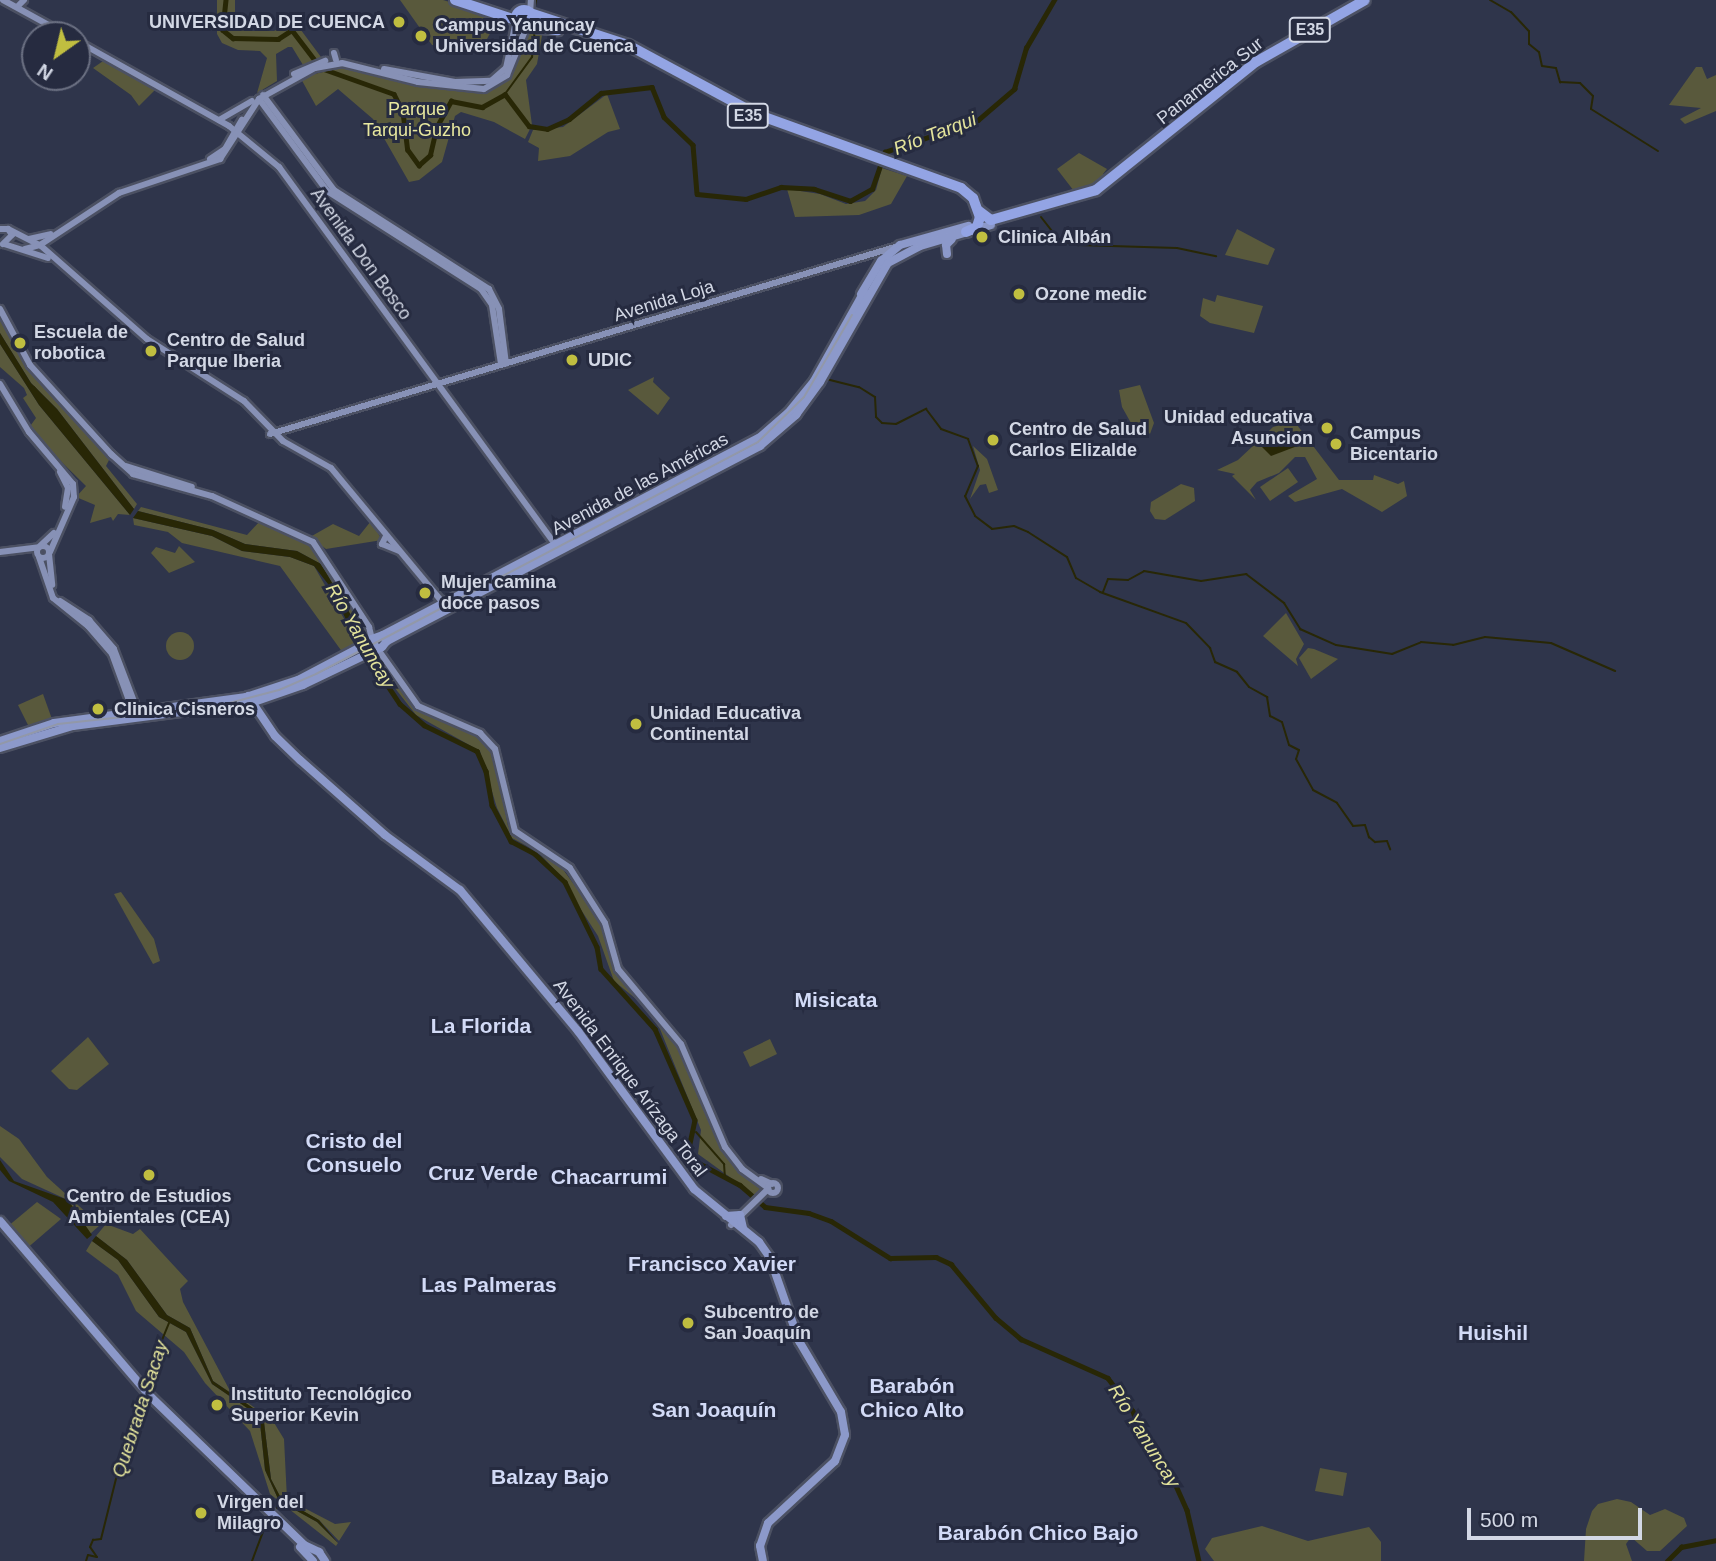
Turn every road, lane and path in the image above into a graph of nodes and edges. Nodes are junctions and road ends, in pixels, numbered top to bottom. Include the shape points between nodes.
1 (3, 0) edge
2 (24, 0) edge
3 (454, 0) edge
4 (477, 0) edge
5 (1366, 0) edge
6 (17, 7) junction
7 (525, 12) edge
8 (42, 21) edge
9 (528, 26) junction
10 (91, 49) edge
11 (324, 63) junction
12 (259, 97) junction
13 (219, 120) junction
14 (237, 132) junction
15 (249, 139) junction
16 (247, 150) dead end
17 (875, 160) junction
18 (976, 209) junction
19 (988, 223) junction
20 (4, 229) edge
21 (962, 232) junction
22 (29, 239) junction
23 (1, 243) edge
24 (927, 244) junction
25 (40, 245) junction
26 (25, 249) junction
27 (897, 252) junction
28 (868, 258) joint
29 (881, 263) junction
30 (0, 309) edge
31 (856, 317) junction
32 (504, 364) junction
33 (819, 379) junction
34 (436, 384) junction
35 (0, 387) edge
36 (272, 433) junction
37 (57, 531) junction
38 (559, 548) junction
39 (39, 551) junction
40 (49, 553) junction
41 (0, 554) edge
42 (443, 605) junction
43 (377, 642) junction
44 (251, 701) junction
45 (136, 715) junction
46 (0, 741) edge
47 (0, 748) edge
48 (768, 1191) junction
49 (733, 1220) junction
50 (0, 1223) edge
51 (147, 1395) junction
52 (319, 1552) junction
53 (313, 1561) edge
54 (325, 1561) edge
55 (761, 1561) edge

1 - 6 main road
2 - 6 main road
3 - 7 highway, E35
4 - 7 highway, E35
5 - 19 highway, Panamerica Sur / E35 via 1256,62 1109,181 1079,197
6 - 8 main road
7 - 9 highway
7 - 11 main road via 506,68 486,83 423,78 335,56
7 - 17 highway, E35 via 628,45 726,101
9 - 11 main road via 507,75 484,89 418,82 342,63
9 - 17 highway, E35 via 623,49 723,105
10 - 13 main road, Avenida Don Bosco
11 - 12 main road
12 - 13 main road
12 - 14 main road
12 - 32 main road via 331,194 481,289 492,306
13 - 14 main road, Avenida Don Bosco
14 - 15 main road, Avenida Don Bosco
14 - 22 main road via 216,156 121,189 44,238
14 - 25 main road via 220,159 119,193
15 - 16 main road
15 - 34 main road, Avenida Don Bosco via 292,182
17 - 18 highway, E35 via 961,188
18 - 19 highway, E35
18 - 21 highway
19 - 21 highway
20 - 22 main road
20 - 23 main road via 12,237
21 - 24 main road, Avenida de las Américas
21 - 24 main road via 946,245 945,253
21 - 27 main road, Avenida de las Américas via 919,238
22 - 25 main road
23 - 26 main road
24 - 27 main road, Avenida de las Américas
25 - 26 main road
25 - 36 main road via 148,339 244,401
26 - 36 main road via 46,256 145,341 245,405
27 - 29 main road, Avenida de las Américas
27 - 29 main road
27 - 31 main road, Avenida de las Américas
27 - 32 main road, Avenida Loja
28 - 29 main road
28 - 32 main road, Avenida Loja
29 - 31 main road, Avenida de las Américas
29 - 33 main road, Avenida de las Américas
30 - 43 main road via 30,365 111,454 132,469 203,493 313,542
31 - 33 main road, Avenida de las Américas
32 - 34 main road, Avenida Loja
33 - 38 main road, Avenida de las Américas via 796,415 756,448
34 - 36 main road, Avenida Loja
34 - 38 main road, Avenida Don Bosco
35 - 37 main road via 29,432 71,479 74,497
36 - 42 main road via 321,464
36 - 42 main road via 331,468
37 - 39 main road
37 - 40 main road
38 - 42 main road, Avenida de las Américas
38 - 43 main road, Avenida de las Américas
39 - 40 main road
39 - 40 main road
39 - 41 main road
39 - 45 main road via 57,604 85,623 111,654
40 - 45 main road via 54,593 65,606 89,620 114,649
42 - 43 main road, Avenida de las Américas
43 - 44 main road, Avenida de las Américas via 316,675
43 - 48 main road via 415,699 472,725 494,742 517,829 573,866 608,922 622,969 684,1042 727,1146
43 - 48 main road via 418,706 485,737 499,759 510,819 519,835 570,868 605,923 618,970 681,1044 725,1147
44 - 45 main road, Avenida de las Américas
44 - 49 main road, Avenida Enrique Arízaga Toral via 284,752 382,837 454,888 575,1032 673,1169
45 - 46 main road, Avenida de las Américas via 54,723
45 - 47 main road, Avenida de las Américas via 51,730
48 - 49 main road
49 - 55 main road, Avenida Enrique Arízaga Toral via 767,1260 792,1333 836,1411 842,1432 829,1463 762,1526
49 - 55 main road, Avenida Enrique Arízaga Toral via 770,1258 796,1334 845,1427 835,1461 768,1523 760,1546
50 - 51 main road
51 - 52 main road via 303,1545
51 - 53 main road
52 - 53 main road via 313,1554
52 - 54 main road

